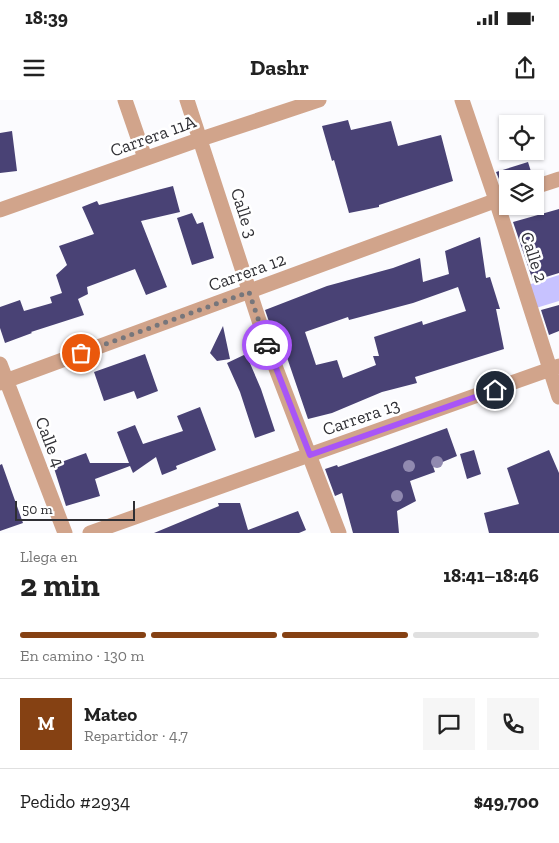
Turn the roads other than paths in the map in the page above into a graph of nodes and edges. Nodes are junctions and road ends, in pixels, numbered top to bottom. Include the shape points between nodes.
1 (125, 100) edge
2 (187, 100) edge
3 (319, 100) edge
4 (462, 100) edge
5 (200, 138) junction
6 (145, 158) junction
7 (559, 179) edge
8 (544, 184) edge
9 (499, 191) edge
10 (499, 199) edge
11 (0, 210) edge
12 (507, 215) edge
13 (249, 292) junction
14 (0, 364) edge
15 (554, 368) edge
16 (3, 382) edge
17 (559, 397) edge
18 (310, 455) junction
19 (66, 533) edge
20 (90, 533) edge
21 (340, 533) edge

1 - 6 street
2 - 5 street, Calle 3
3 - 5 street, Carrera 11A
4 - 9 street, Calle 2
5 - 6 street, Carrera 11A
5 - 13 street, Calle 3
6 - 11 street, Carrera 11A
7 - 8 street
10 - 13 street, Carrera 12
12 - 15 street, Calle 2
13 - 16 street, Carrera 12
13 - 18 street, Calle 3
14 - 16 street, Calle 4
15 - 17 street, Calle 2
15 - 18 street, Carrera 13
16 - 19 street, Calle 4
18 - 20 street, Carrera 13
18 - 21 street, Calle 3

